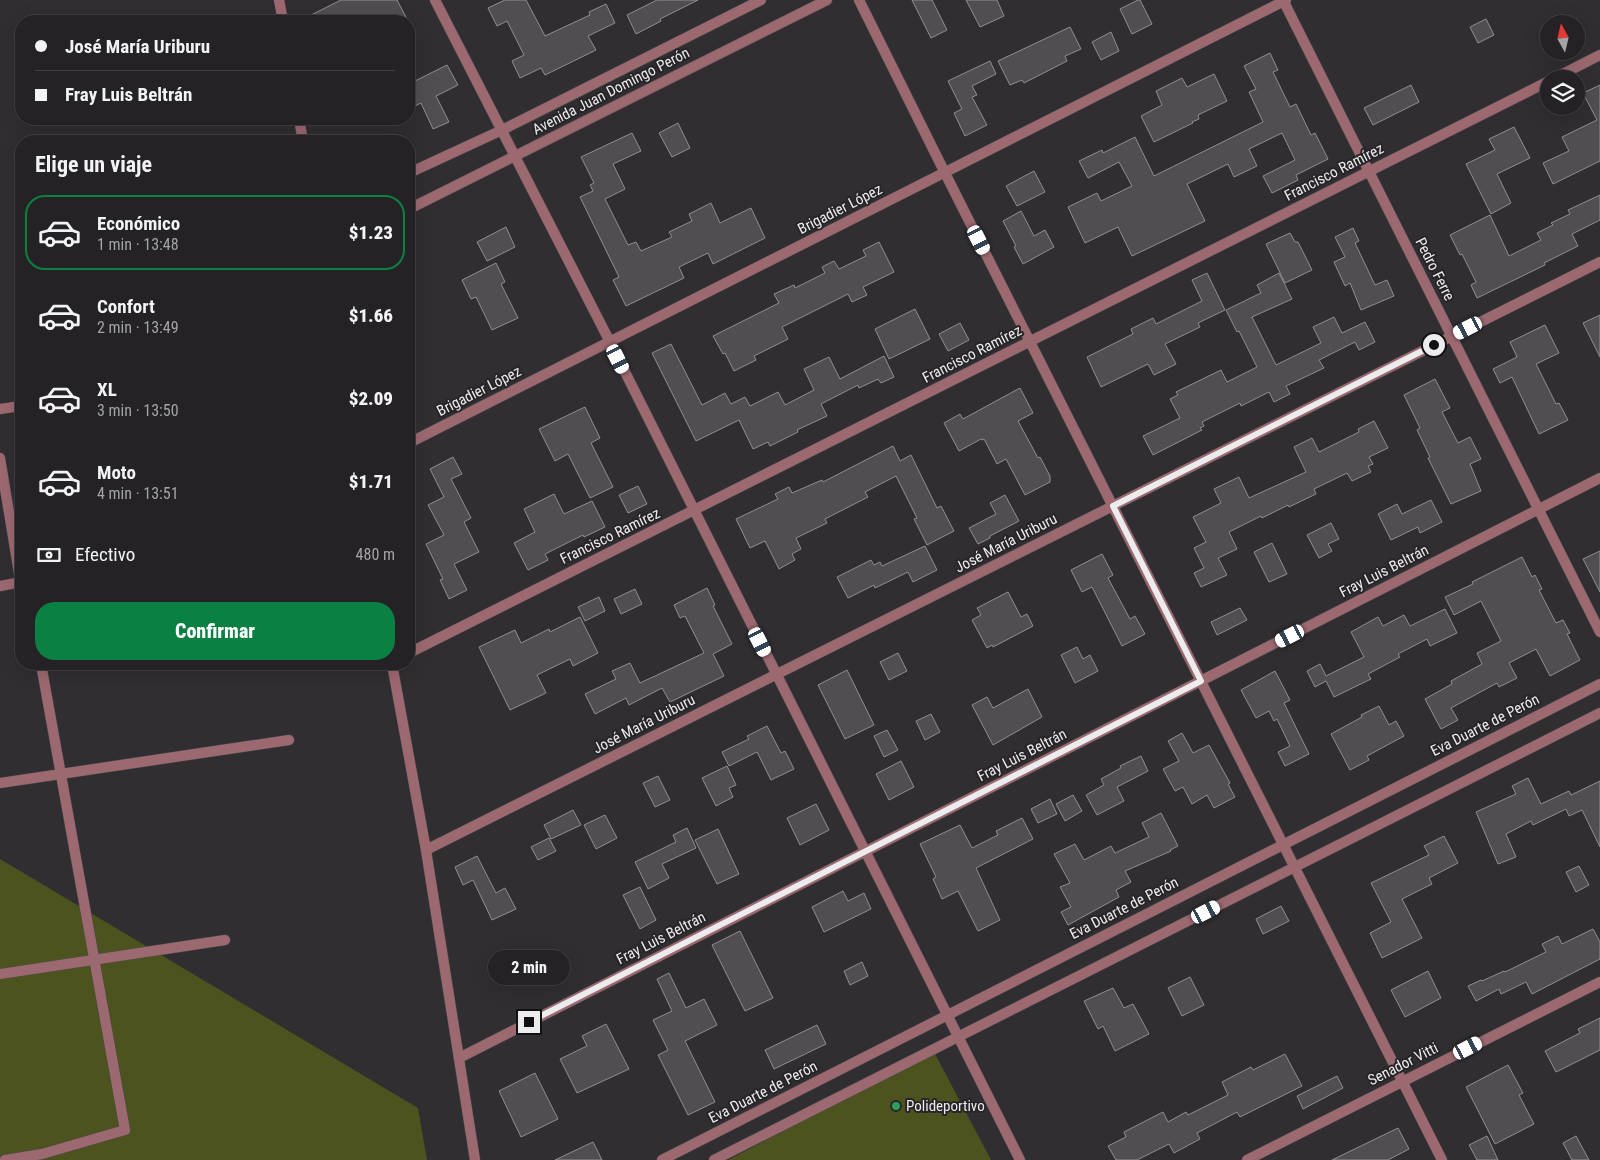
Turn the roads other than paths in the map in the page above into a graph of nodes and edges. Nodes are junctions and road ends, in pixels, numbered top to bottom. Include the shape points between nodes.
1 (435, 0) edge
2 (761, 0) edge
3 (827, 0) edge
4 (859, 0) edge
5 (1284, 0) edge
6 (281, 1) edge
7 (282, 15) edge
8 (1600, 55) edge
9 (1571, 70) edge
10 (1540, 86) edge
11 (502, 130) junction
12 (515, 156) junction
13 (415, 170) edge
14 (1369, 171) junction
15 (945, 172) junction
16 (415, 206) edge
17 (1600, 262) edge
18 (1452, 336) junction
19 (610, 342) junction
20 (1030, 342) junction
21 (15, 407) edge
22 (0, 409) edge
23 (415, 441) edge
24 (0, 458) edge
25 (1600, 478) edge
26 (1113, 506) junction
27 (1538, 510) junction
28 (694, 511) junction
29 (15, 547) edge
30 (15, 584) edge
31 (0, 586) edge
32 (1600, 632) edge
33 (415, 650) edge
34 (42, 670) edge
35 (393, 670) edge
36 (777, 675) junction
37 (1201, 681) junction
38 (1600, 684) edge
39 (1600, 713) edge
40 (289, 740) dead end
41 (61, 774) junction
42 (0, 783) edge
43 (1283, 843) junction
44 (426, 850) junction
45 (866, 852) junction
46 (1295, 867) junction
47 (225, 940) dead end
48 (94, 960) junction
49 (0, 974) edge
50 (1600, 982) edge
51 (948, 1016) junction
52 (958, 1037) junction
53 (459, 1058) junction
54 (1403, 1082) junction
55 (5, 1160) edge
56 (475, 1160) edge
57 (662, 1160) edge
58 (714, 1160) edge
59 (1020, 1160) edge
60 (1247, 1160) edge
61 (1442, 1160) edge

1 - 11 street
2 - 11 street, Avenida Juan Domingo Perón
3 - 12 street, Avenida Juan Domingo Perón
4 - 15 street
5 - 14 street, Pedro Ferre
5 - 15 street, Brigadier López
6 - 7 street
8 - 9 street
10 - 14 street, Francisco Ramírez
11 - 12 street
11 - 13 street, Avenida Juan Domingo Perón
12 - 16 street, Avenida Juan Domingo Perón
12 - 19 street
14 - 18 street, Pedro Ferre
14 - 20 street, Francisco Ramírez
15 - 19 street, Brigadier López
15 - 20 street
17 - 18 street, José María Uriburu
18 - 26 street, José María Uriburu
18 - 27 street, Pedro Ferre
19 - 23 street, Brigadier López
19 - 28 street
20 - 26 street
20 - 28 street, Francisco Ramírez
21 - 22 street
24 - 29 street
25 - 27 street, Fray Luis Beltrán
26 - 36 street, José María Uriburu
26 - 37 street
27 - 32 street, Pedro Ferre
27 - 37 street, Fray Luis Beltrán
28 - 33 street, Francisco Ramírez
28 - 36 street
30 - 31 street
34 - 41 street
35 - 44 street
36 - 44 street, José María Uriburu
36 - 45 street
37 - 43 street
37 - 45 street, Fray Luis Beltrán
38 - 43 street, Eva Duarte de Perón
39 - 46 street
40 - 41 street
41 - 42 street
41 - 48 street
43 - 46 street
43 - 51 street, Eva Duarte de Perón
44 - 53 street
45 - 51 street
45 - 53 street, Fray Luis Beltrán
46 - 52 street
46 - 54 street
47 - 48 street
48 - 49 street
48 - 55 street via 125,1130 42,1154
50 - 54 street, Senador Vitti
51 - 52 street
51 - 57 street, Eva Duarte de Perón
52 - 58 street
52 - 59 street
53 - 56 street
54 - 60 street, Senador Vitti
54 - 61 street

